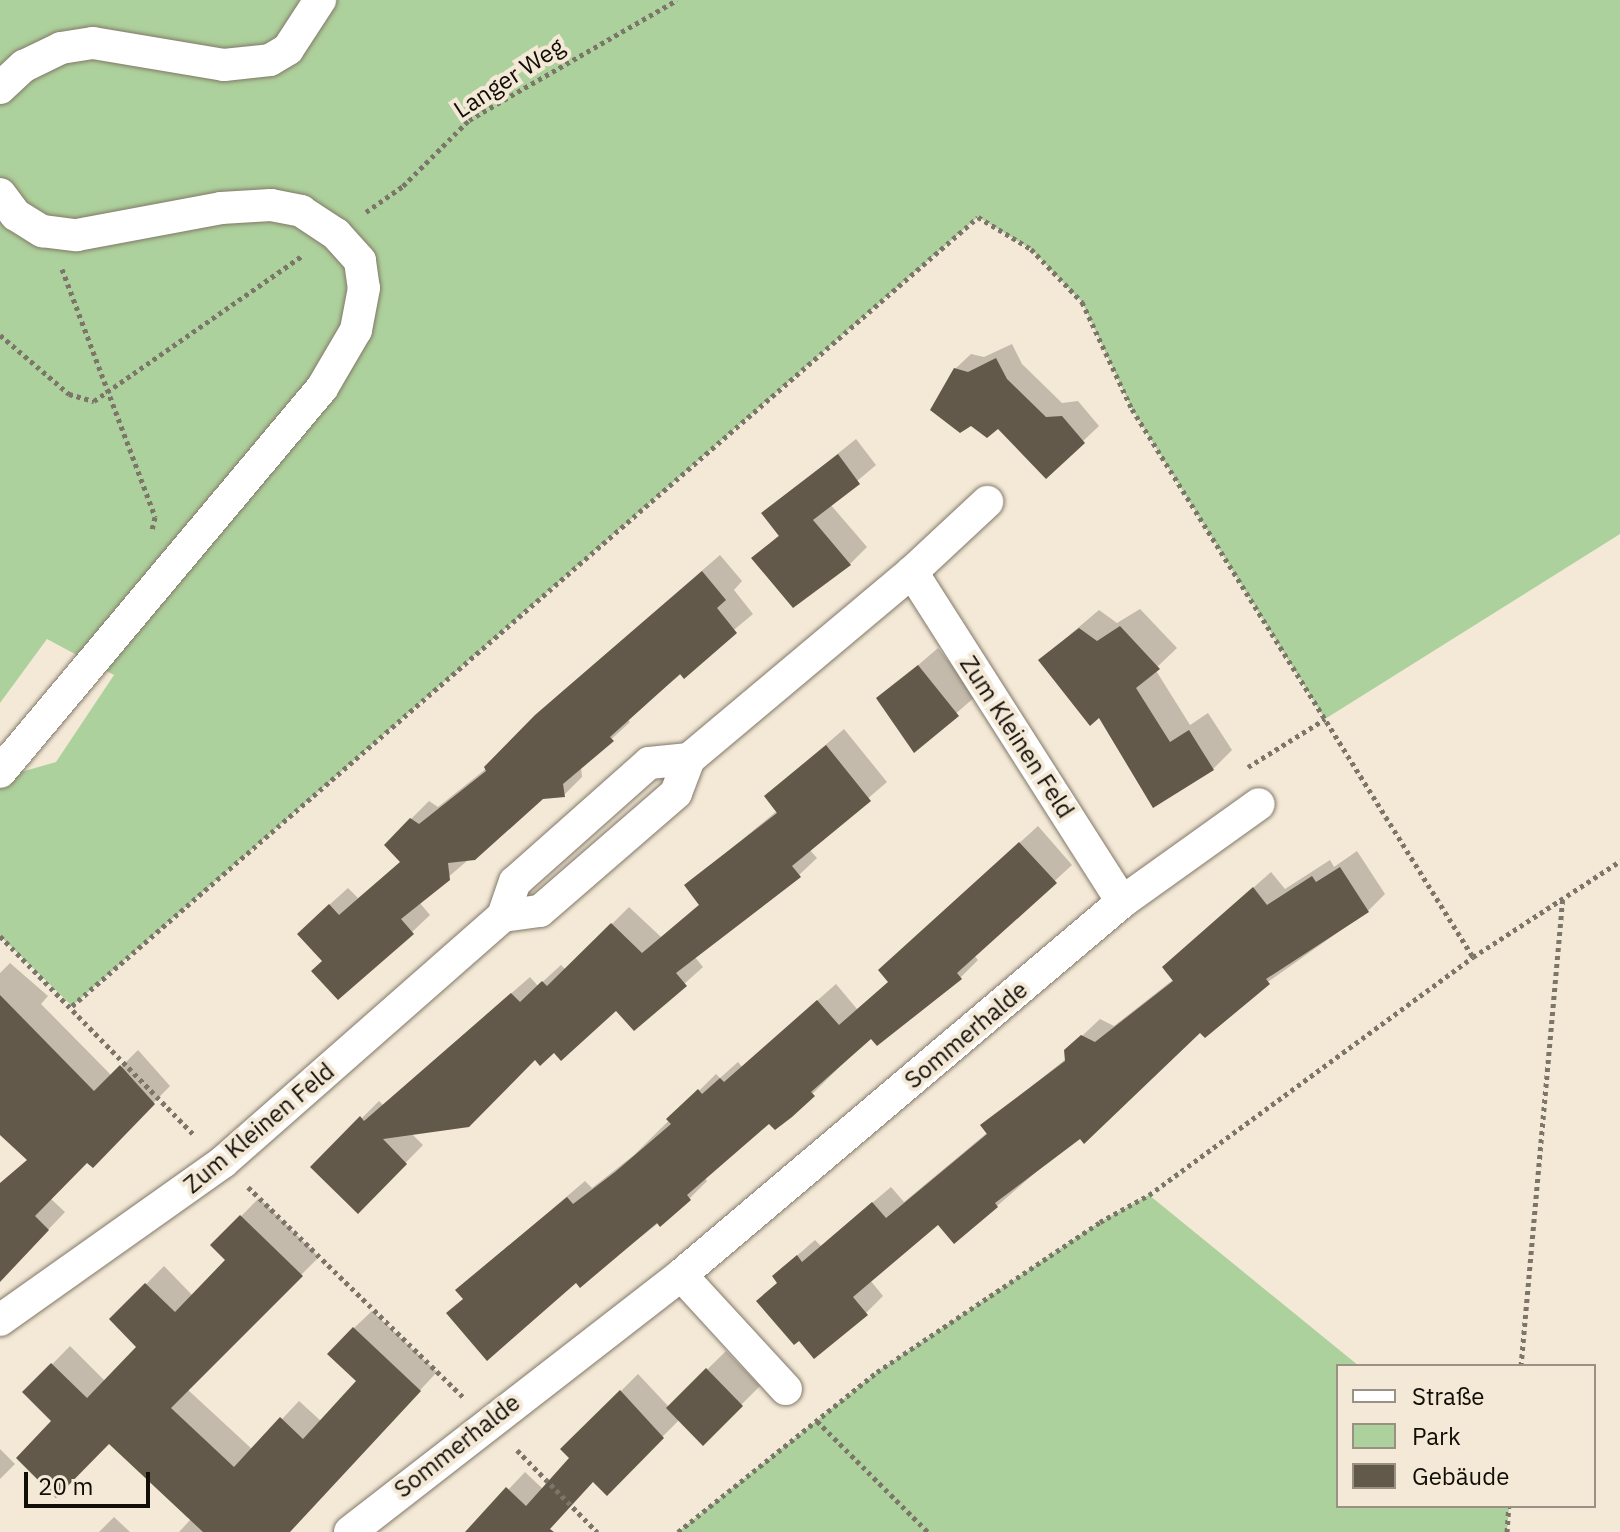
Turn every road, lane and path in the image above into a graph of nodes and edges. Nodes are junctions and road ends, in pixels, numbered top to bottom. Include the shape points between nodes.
1 (320, 0) edge
2 (677, 0) edge
3 (300, 14) edge
4 (0, 88) edge
5 (0, 194) edge
6 (336, 234) junction
7 (61, 265) dead end
8 (0, 335) edge
9 (107, 392) junction
10 (987, 502) dead end
11 (152, 533) dead end
12 (912, 572) junction
13 (1325, 719) junction
14 (0, 772) edge
15 (1259, 804) joint
16 (1620, 861) edge
17 (1563, 897) junction
18 (1122, 902) junction
19 (0, 936) edge
20 (1473, 957) junction
21 (72, 1006) junction
22 (203, 1145) dead end
23 (241, 1180) dead end
24 (681, 1275) junction
25 (0, 1320) edge
26 (1521, 1364) edge
27 (786, 1389) dead end
28 (488, 1420) junction
29 (817, 1422) junction
30 (1509, 1508) edge
31 (350, 1532) edge
32 (597, 1532) edge
33 (678, 1532) edge
34 (928, 1532) edge
35 (1507, 1532) edge

1 - 3 street
2 - 6 path, Langer Weg via 469,120 403,186
3 - 4 street via 288,49 257,63 224,65 93,43 61,48 24,66
5 - 6 street via 16,215 42,231 77,235 123,230 221,208 271,205 301,211
6 - 9 path, Langer Weg
6 - 14 street via 360,261 364,288 362,313 342,360
7 - 9 path
8 - 9 path via 69,394 94,401
9 - 11 path via 155,517
10 - 12 street, Zum Kleinen Feld
12 - 18 street, Zum Kleinen Feld
12 - 25 street, Zum Kleinen Feld via 689,759 649,763 515,882 503,916 223,1162
13 - 15 path via 1248,766
13 - 20 path
13 - 21 path via 1132,409 1082,302 1031,249 978,217
15 - 18 street, Sommerhalde
16 - 17 path
17 - 20 path
17 - 26 path via 1564,932
18 - 24 street, Sommerhalde
19 - 21 path
20 - 29 path via 1149,1195 1100,1222 877,1372
21 - 22 path
23 - 28 path
24 - 27 street
24 - 28 street, Sommerhalde
28 - 31 street, Sommerhalde
28 - 32 path
29 - 33 path
29 - 34 path
30 - 35 path

